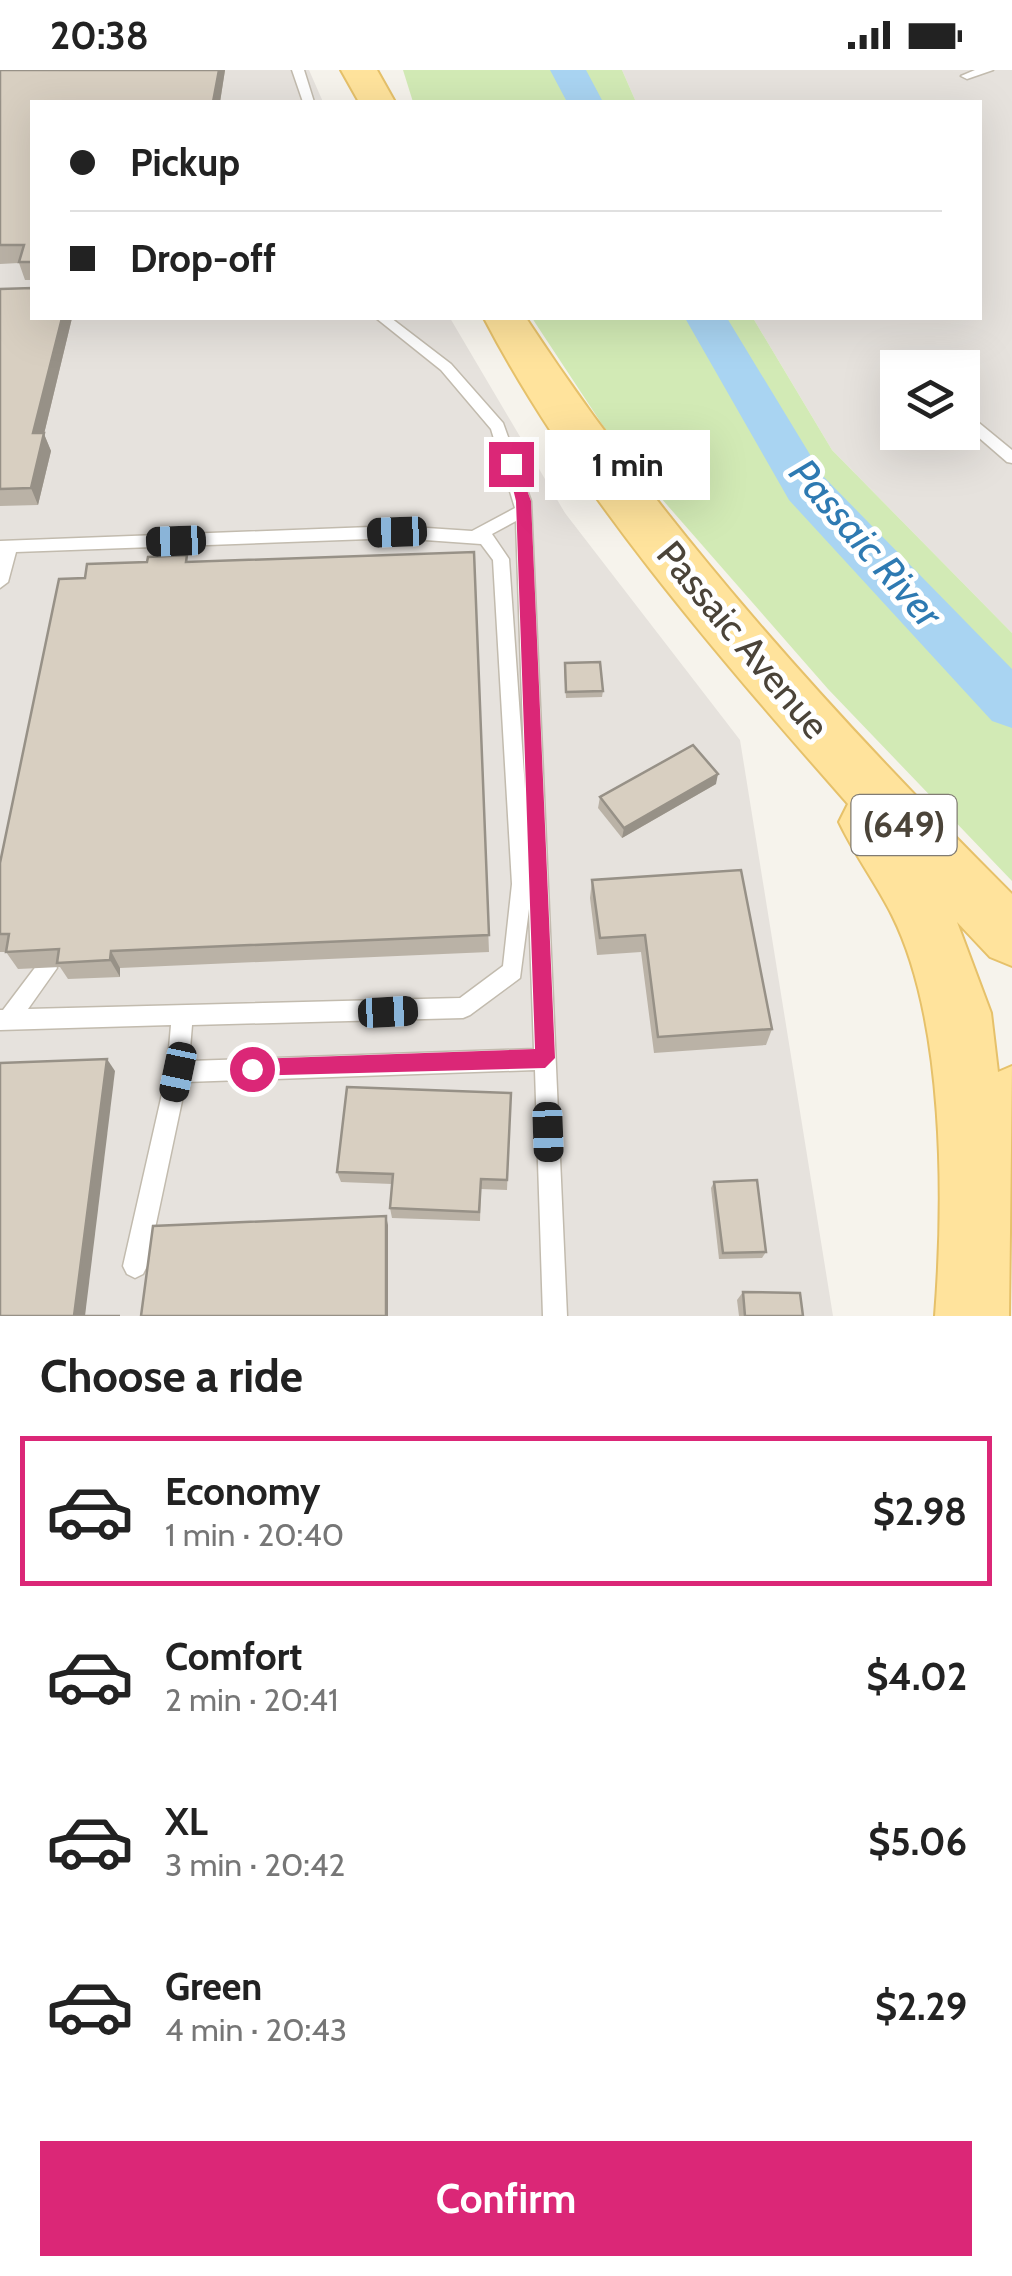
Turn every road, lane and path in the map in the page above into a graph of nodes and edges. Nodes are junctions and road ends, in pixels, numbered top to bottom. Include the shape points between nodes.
1 (298, 70) edge
2 (358, 70) edge
3 (986, 70) edge
4 (967, 76) dead end
5 (308, 100) edge
6 (376, 100) edge
7 (386, 320) edge
8 (506, 320) edge
9 (980, 430) edge
10 (1012, 458) edge
11 (524, 510) junction
12 (476, 536) junction
13 (4, 547) edge
14 (0, 582) edge
15 (799, 710) junction
16 (1012, 937) edge
17 (47, 968) edge
18 (182, 1016) junction
19 (4, 1020) edge
20 (545, 1058) junction
21 (178, 1072) junction
22 (1012, 1100) edge
23 (980, 1262) edge
24 (135, 1266) dead end
25 (556, 1316) edge

1 - 5 lane
2 - 6 main road
3 - 4 lane
7 - 11 lane via 446,367 498,427
8 - 15 main road, Passaic Avenue via 611,481
9 - 10 lane
11 - 12 lane
11 - 20 lane
12 - 13 lane via 397,532 104,551
12 - 18 lane via 486,538 501,558 522,884 513,971 463,1008
13 - 14 lane
15 - 16 main road, Passaic Avenue / (649)
15 - 23 main road via 920,906 960,1013
17 - 19 lane
18 - 19 lane
18 - 21 lane
20 - 21 lane
20 - 25 lane
21 - 24 lane
22 - 23 main road

